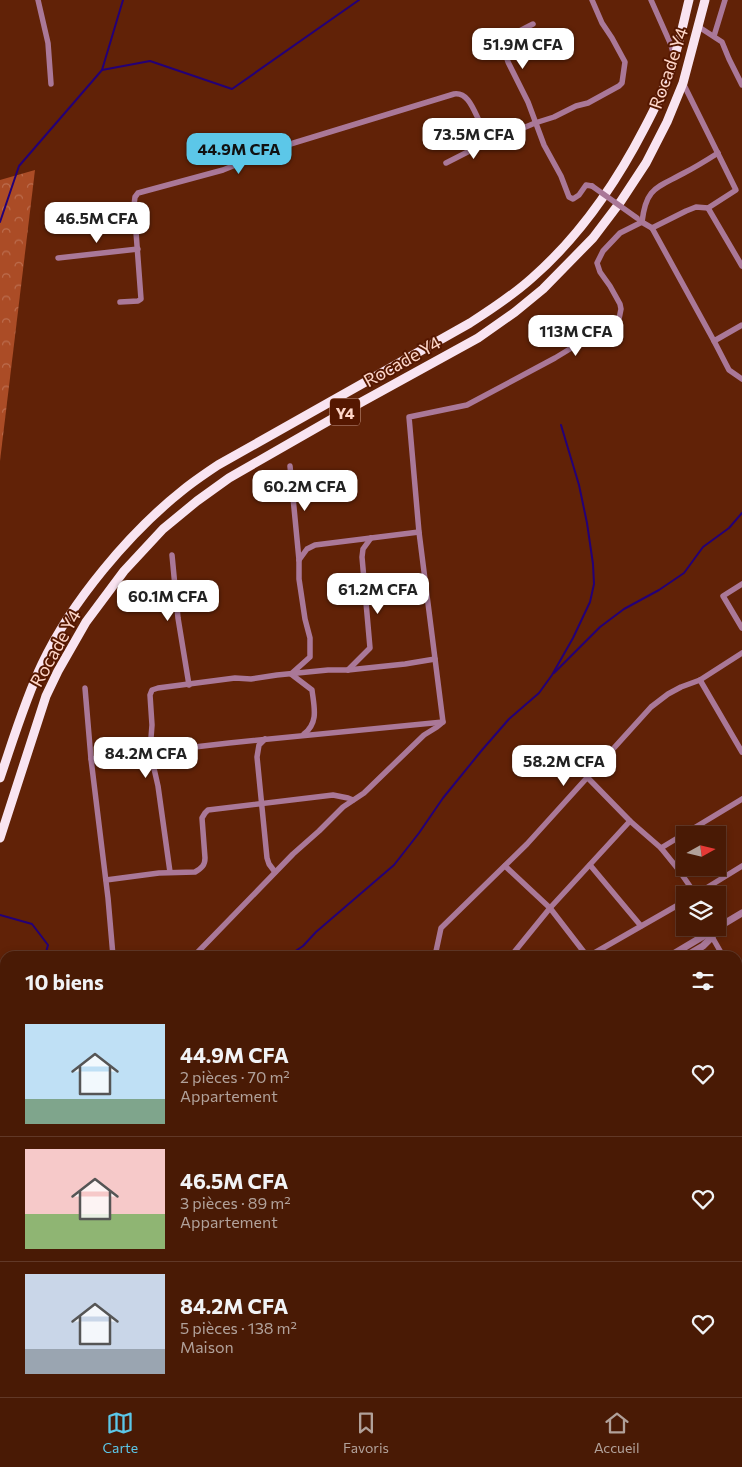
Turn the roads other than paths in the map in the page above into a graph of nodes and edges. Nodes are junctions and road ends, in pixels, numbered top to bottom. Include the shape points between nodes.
1 (38, 0) edge
2 (592, 0) edge
3 (651, 0) edge
4 (689, 0) edge
5 (706, 0) edge
6 (725, 0) edge
7 (533, 24) dead end
8 (699, 27) junction
9 (714, 36) junction
10 (674, 56) junction
11 (683, 83) junction
12 (51, 84) dead end
13 (742, 85) edge
14 (535, 123) junction
15 (493, 139) junction
16 (718, 153) junction
17 (446, 163) dead end
18 (708, 208) junction
19 (642, 222) junction
20 (652, 228) junction
21 (138, 249) junction
22 (58, 258) dead end
23 (742, 266) edge
24 (120, 302) dead end
25 (742, 325) edge
26 (714, 341) junction
27 (742, 379) edge
28 (290, 466) dead end
29 (419, 532) junction
30 (371, 538) junction
31 (172, 555) dead end
32 (299, 560) junction
33 (742, 584) edge
34 (742, 628) edge
35 (742, 653) edge
36 (435, 659) junction
37 (348, 670) junction
38 (291, 674) junction
39 (700, 680) junction
40 (189, 685) junction
41 (85, 688) dead end
42 (443, 722) junction
43 (304, 735) junction
44 (266, 739) junction
45 (150, 751) junction
46 (742, 752) edge
47 (91, 759) junction
48 (587, 777) junction
49 (0, 778) edge
50 (742, 799) edge
51 (353, 800) junction
52 (261, 804) junction
53 (630, 821) junction
54 (0, 838) edge
55 (661, 848) junction
56 (590, 865) junction
57 (505, 866) junction
58 (742, 866) edge
59 (170, 872) junction
60 (275, 872) junction
61 (106, 880) junction
62 (689, 886) edge
63 (710, 886) edge
64 (676, 906) edge
65 (550, 908) junction
66 (742, 913) edge
67 (726, 923) edge
68 (641, 926) junction
69 (705, 936) edge
70 (709, 936) edge
71 (714, 936) edge
72 (113, 951) edge
73 (199, 951) edge
74 (436, 951) edge
75 (515, 951) edge
76 (584, 951) edge
77 (597, 951) edge
78 (679, 951) edge
79 (694, 951) edge
80 (721, 951) edge

1 - 12 street via 48,43
2 - 14 street via 625,62 622,83 595,100
3 - 10 street
4 - 10 highway, Rocade Y4 / Y4
5 - 8 highway, Rocade Y4 / Y4
6 - 9 street
7 - 14 street via 508,36 503,44
8 - 9 street
8 - 11 highway, Rocade Y4 / Y4
9 - 13 street via 722,42
10 - 49 highway, Rocade Y4 / Y4 via 651,115 631,156 608,192 580,230 532,278 470,323 218,465 183,490 143,526 72,611 28,696
11 - 16 street
11 - 54 highway, Rocade Y4 / Y4 via 646,163 621,201 593,238 543,289 478,338 229,478 163,529 124,571 86,622 46,696
14 - 15 street
14 - 19 street, bridge via 569,197 576,198 586,185 592,186
15 - 17 street
15 - 21 street via 484,132 469,101 460,93 378,116 274,149 223,170 138,193 134,205
16 - 18 street via 736,190
16 - 19 street via 655,188 644,208
18 - 20 street via 686,210
18 - 23 street
19 - 20 street
19 - 29 street via 620,233 602,251 597,263 620,304 619,319 467,405 409,417
20 - 26 street
21 - 22 street
21 - 24 street via 141,298
25 - 26 street
26 - 27 street via 729,370
28 - 32 street
29 - 30 street
29 - 36 street
30 - 32 street via 315,545 307,549
30 - 37 street via 362,556 370,648
31 - 40 street
32 - 38 street via 310,657
33 - 34 street via 722,596
35 - 39 street
36 - 37 street
36 - 42 street
37 - 38 street
38 - 40 street
38 - 43 street via 312,690 314,718
39 - 46 street
39 - 48 street via 668,694 651,707
40 - 45 street via 152,690
41 - 47 street
42 - 43 street
42 - 51 street via 424,735
43 - 44 street
44 - 45 street
44 - 52 street via 257,751
45 - 47 street
45 - 59 street
47 - 61 street
48 - 53 street
48 - 57 street
50 - 55 street
51 - 52 street via 333,795
51 - 60 street
52 - 59 street via 208,810 202,818 205,864 195,872
52 - 60 street via 267,858
53 - 55 street
53 - 56 street
55 - 62 street
56 - 65 street
56 - 68 street
57 - 65 street
57 - 74 street via 442,928
58 - 63 street
59 - 61 street
60 - 73 street
61 - 72 street
64 - 68 street
65 - 75 street
65 - 76 street
66 - 67 street
68 - 77 street
69 - 78 street
70 - 79 street
71 - 80 street

